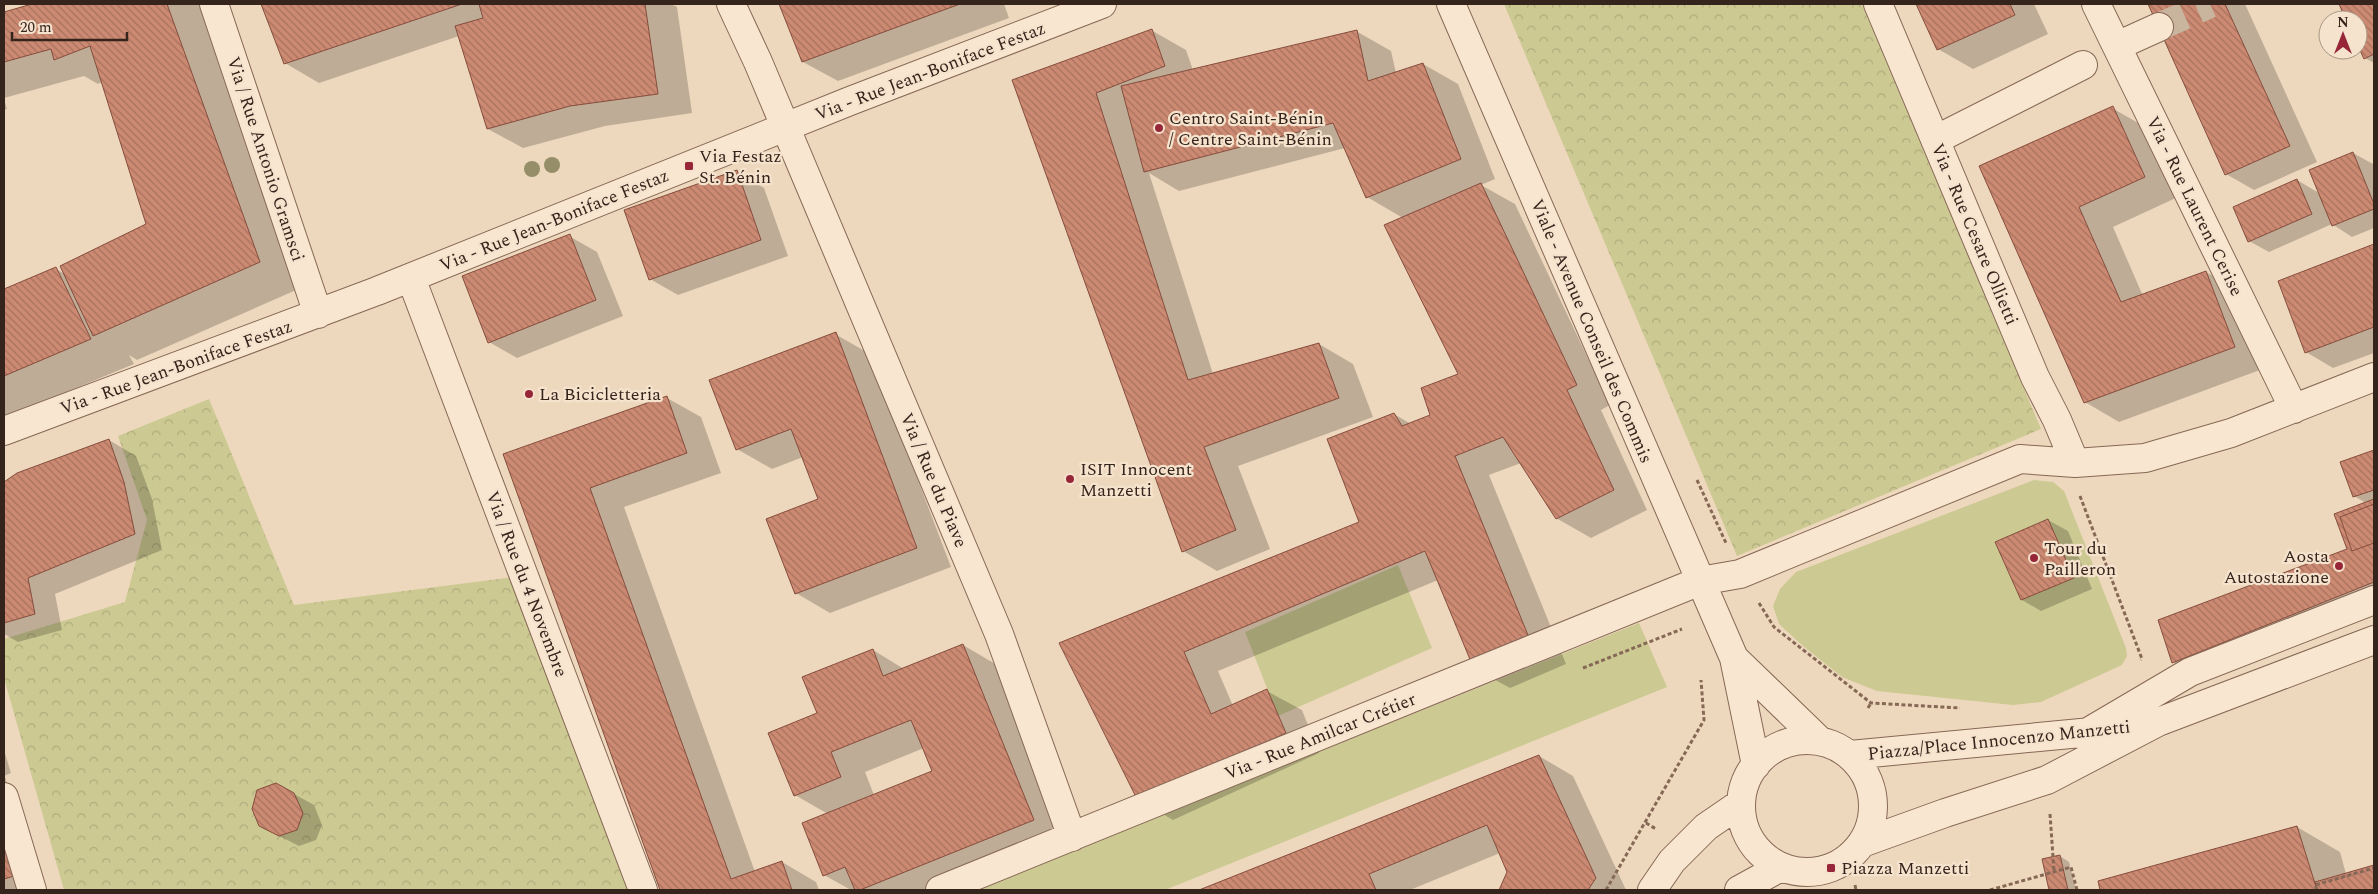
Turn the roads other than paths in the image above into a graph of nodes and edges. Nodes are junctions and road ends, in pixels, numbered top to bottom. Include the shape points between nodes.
1 (214, 4) edge
2 (731, 4) edge
3 (1102, 4) edge
4 (1451, 4) edge
5 (1878, 4) edge
6 (2096, 4) edge
7 (2159, 27) tunnel mouth
8 (2116, 46) junction
9 (2083, 65) dead end
10 (784, 128) junction
11 (1935, 140) junction
12 (411, 278) junction
13 (318, 314) junction
14 (2374, 377) edge
15 (2294, 409) junction
16 (4, 431) edge
17 (2074, 463) junction
18 (1700, 581) junction
19 (2374, 600) edge
20 (2374, 640) edge
21 (1734, 658) junction
22 (2158, 722) junction
23 (2084, 734) junction
24 (1820, 741) junction
25 (1850, 755) junction
26 (1756, 764) junction
27 (4, 797) edge
28 (1741, 803) junction
29 (1072, 837) junction
30 (1862, 843) junction
31 (1781, 867) junction
32 (32, 890) edge
33 (643, 890) edge
34 (940, 890) edge
35 (1652, 890) edge
36 (1739, 890) edge

1 - 13 street, Via / Rue Antonio Gramsci via 242,57
2 - 10 street, Via / Rue du Piave
3 - 10 street, Via - Rue Jean-Boniface Festaz
4 - 18 street, Viale - Avenue Conseil des Commis
5 - 11 street, Via - Rue Cesare Ollietti
6 - 8 street, Via - Rue Laurent Cerise
7 - 8 street
8 - 15 street, Via - Rue Laurent Cerise
9 - 11 street
10 - 12 street, Via - Rue Jean-Boniface Festaz
10 - 29 street, Via / Rue du Piave via 999,634
11 - 17 street, Via - Rue Cesare Ollietti
12 - 13 street, Via - Rue Jean-Boniface Festaz
12 - 33 street, Via / Rue du 4 Novembre
13 - 16 street, Via - Rue Jean-Boniface Festaz
14 - 15 street, Via - Rue Amilcar Crétier
15 - 17 street, Via - Rue Amilcar Crétier via 2230,433 2145,458
17 - 18 street, Via - Rue Amilcar Crétier via 2020,459 1740,574
18 - 21 street, Viale - Avenue Conseil des Commis
18 - 29 street, Via - Rue Amilcar Crétier
19 - 23 street via 2190,672
20 - 22 street
21 - 24 street, Piazza/Place Innocenzo Manzetti
21 - 26 street
22 - 23 street, Piazza/Place Innocenzo Manzetti
22 - 30 street, Piazza/Place Innocenzo Manzetti via 2047,780
23 - 25 street, Piazza/Place Innocenzo Manzetti
24 - 25 street, Piazza/Place Innocenzo Manzetti
24 - 26 street, Piazza/Place Innocenzo Manzetti via 1784,744
25 - 30 street, Piazza/Place Innocenzo Manzetti via 1865,774 1872,791 1874,810
26 - 28 street, Piazza/Place Innocenzo Manzetti via 1746,783
27 - 32 street
28 - 31 street, Piazza/Place Innocenzo Manzetti via 1744,824 1752,843
28 - 35 street via 1706,827 1672,861
29 - 34 street, Via - Rue Amilcar Crétier
30 - 31 street, Piazza/Place Innocenzo Manzetti via 1848,858 1831,868 1814,872
31 - 36 street

